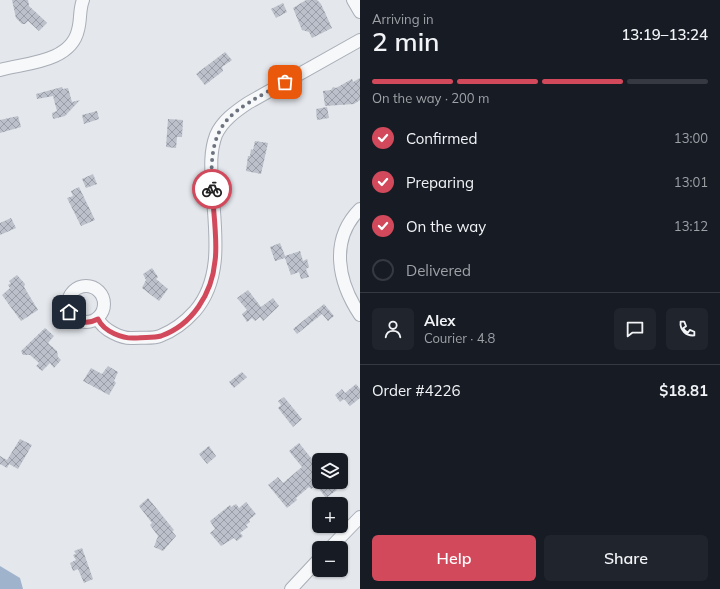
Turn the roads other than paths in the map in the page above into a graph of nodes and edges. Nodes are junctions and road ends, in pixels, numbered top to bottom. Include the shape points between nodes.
1 (83, 0) edge
2 (354, 0) edge
3 (360, 12) edge
4 (360, 40) edge
5 (0, 70) edge
6 (360, 209) edge
7 (360, 315) edge
8 (98, 319) dead end
9 (360, 517) edge
10 (337, 541) edge
11 (312, 566) edge
12 (291, 589) edge

1 - 5 street via 79,30 71,46 60,54
2 - 3 street
4 - 8 street via 248,103 235,112 217,134 211,165 216,260 209,288 192,315 160,336 128,338 107,329
6 - 7 street via 343,237 339,259 345,288
9 - 10 street
11 - 12 street

